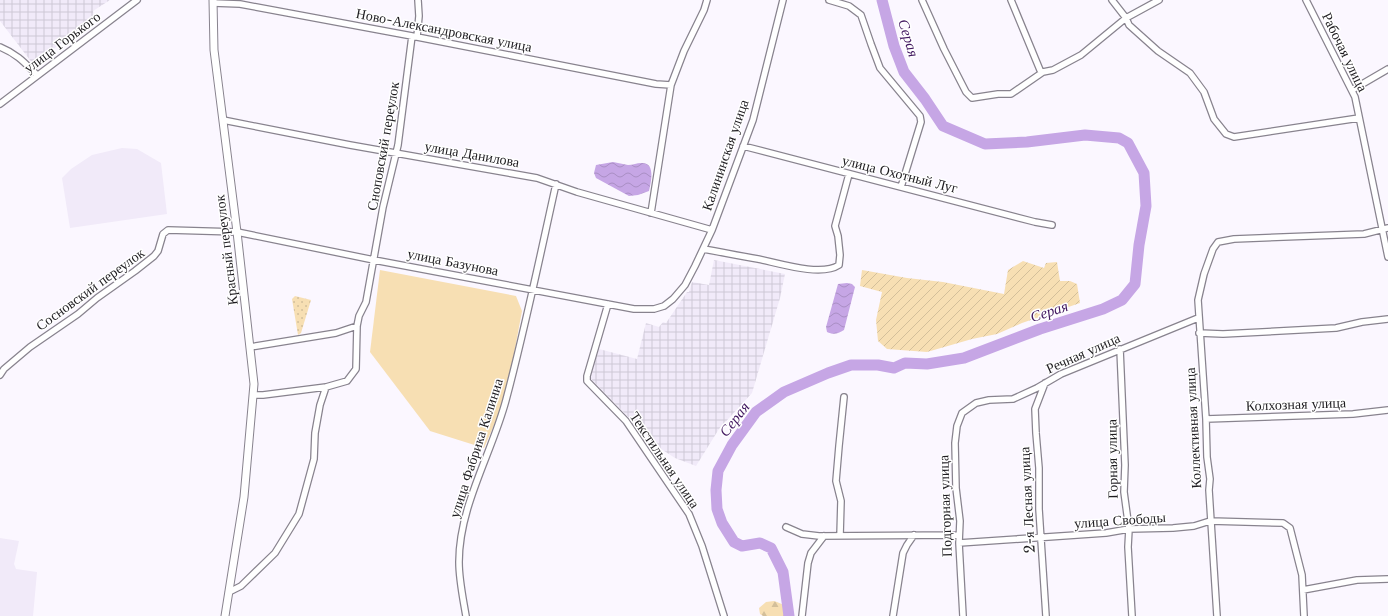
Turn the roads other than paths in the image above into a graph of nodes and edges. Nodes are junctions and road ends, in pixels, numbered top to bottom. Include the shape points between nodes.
1 (138, 0) edge
2 (418, 0) edge
3 (707, 0) edge
4 (783, 0) edge
5 (828, 0) edge
6 (922, 0) edge
7 (1011, 0) edge
8 (1112, 0) edge
9 (1159, 0) edge
10 (1306, 0) edge
11 (213, 1) edge
12 (1126, 18) junction
13 (414, 36) junction
14 (0, 47) edge
15 (1388, 69) edge
16 (1043, 72) junction
17 (37, 75) junction
18 (671, 85) junction
19 (1352, 90) junction
20 (0, 104) edge
21 (1359, 118) junction
22 (223, 120) junction
23 (743, 146) junction
24 (395, 153) junction
25 (849, 174) junction
26 (556, 184) junction
27 (901, 187) junction
28 (651, 213) junction
29 (1052, 224) dead end
30 (1385, 228) edge
31 (712, 230) junction
32 (237, 232) junction
33 (703, 249) junction
34 (1388, 257) edge
35 (374, 260) junction
36 (532, 290) junction
37 (608, 304) junction
38 (664, 306) joint
39 (1198, 318) junction
40 (1388, 319) edge
41 (357, 326) junction
42 (1200, 333) junction
43 (250, 348) junction
44 (1120, 349) junction
45 (0, 375) edge
46 (1045, 383) junction
47 (326, 387) junction
48 (253, 395) junction
49 (844, 397) dead end
50 (976, 403) joint
51 (1388, 410) edge
52 (1206, 419) junction
53 (1210, 521) junction
54 (786, 527) dead end
55 (1129, 529) junction
56 (914, 535) junction
57 (959, 535) junction
58 (824, 536) junction
59 (840, 536) junction
60 (1041, 538) junction
61 (959, 543) junction
62 (1388, 578) edge
63 (1303, 590) junction
64 (229, 592) junction
65 (225, 616) edge
66 (466, 616) edge
67 (724, 616) edge
68 (802, 616) edge
69 (894, 616) edge
70 (963, 616) edge
71 (1046, 616) edge
72 (1132, 616) edge
73 (1217, 616) edge
74 (1304, 616) edge

1 - 17 street, улица Горького
2 - 13 street, Сноповский переулок via 419,16
3 - 18 street
4 - 23 street, Калининская улица
5 - 27 street via 849,6 862,15 880,68 920,116 921,122
6 - 16 street via 944,49 966,92 972,98 1011,94
7 - 16 street
8 - 12 street
9 - 12 street
10 - 19 street, Рабочая улица
11 - 13 street, Ново-Александровская улица
11 - 22 main road, Красный переулок via 214,50
12 - 16 street via 1081,55 1053,70
12 - 21 street via 1130,25 1158,51 1190,73 1204,92 1214,118 1226,134 1234,137
13 - 18 street, Ново-Александровская улица
13 - 24 street, Сноповский переулок
14 - 17 street via 13,53
15 - 19 street
17 - 20 street, улица Горького
18 - 28 street
19 - 21 street, Рабочая улица
21 - 30 street, Рабочая улица
22 - 24 street, улица Данилова
22 - 32 main road, Красный переулок
23 - 25 street, улица Охотный Луг
23 - 31 street, Калининская улица
24 - 26 street, улица Данилова via 537,178
24 - 35 street, Сноповский переулок
25 - 27 street, улица Охотный Луг
25 - 33 street via 835,226 840,255 839,265 835,268 795,268
26 - 28 street, улица Данилова
26 - 36 street, улица Фабрика Калиниа
27 - 29 street, улица Охотный Луг via 1035,222
28 - 31 street, улица Данилова
30 - 34 street, Рабочая улица
30 - 39 street, Коллективная улица via 1364,234 1234,239 1218,242 1204,274 1198,300
31 - 33 street, Калининская улица
32 - 35 street, улица Базунова
32 - 43 main road, Красный переулок
32 - 45 street, Сосновский переулок via 168,230 163,234 158,252 154,256 30,347
33 - 38 street, Калининская улица via 685,285
35 - 36 street, улица Базунова
35 - 41 street, Сноповский переулок via 366,302
36 - 37 street, улица Базунова
36 - 66 street, улица Фабрика Калиниа via 501,419 463,523 459,562
37 - 38 street, улица Базунова via 634,309
37 - 67 street, Текстильная улица via 587,381 626,421 689,514
39 - 42 street, Коллективная улица
39 - 44 street, Речная улица
40 - 42 street via 1336,328
41 - 43 street via 336,333
41 - 47 street, Сноповский переулок via 356,369 347,381
42 - 52 street, Коллективная улица
43 - 48 main road, Красный переулок
44 - 46 street, Речная улица
44 - 55 street, Горная улица via 1124,492
46 - 50 street, Речная улица via 1013,399
46 - 60 street, 2-я Лесная улица via 1035,409
47 - 48 street, Сноповский переулок
47 - 64 street via 315,433 314,459 299,514 275,553 241,586
48 - 64 main road, Красный переулок via 244,497
49 - 59 street via 836,481 841,501
50 - 57 street, Подгорная улица via 962,413 956,432
51 - 52 street, Колхозная улица
52 - 53 street, Коллективная улица
53 - 55 street, улица Свободы via 1194,526
53 - 63 street, улица Свободы via 1283,523 1290,528 1302,574
53 - 73 street, Коллективная улица
54 - 58 street via 802,534
55 - 60 street, улица Свободы
55 - 72 street, Горная улица
56 - 57 street
56 - 59 street
56 - 69 street via 903,553
57 - 61 street, Подгорная улица
58 - 59 street
58 - 68 street via 808,563
60 - 61 street, улица Свободы
60 - 71 street, 2-я Лесная улица
61 - 70 street, Подгорная улица
62 - 63 street via 1357,580
63 - 74 street
64 - 65 main road, Красный переулок

